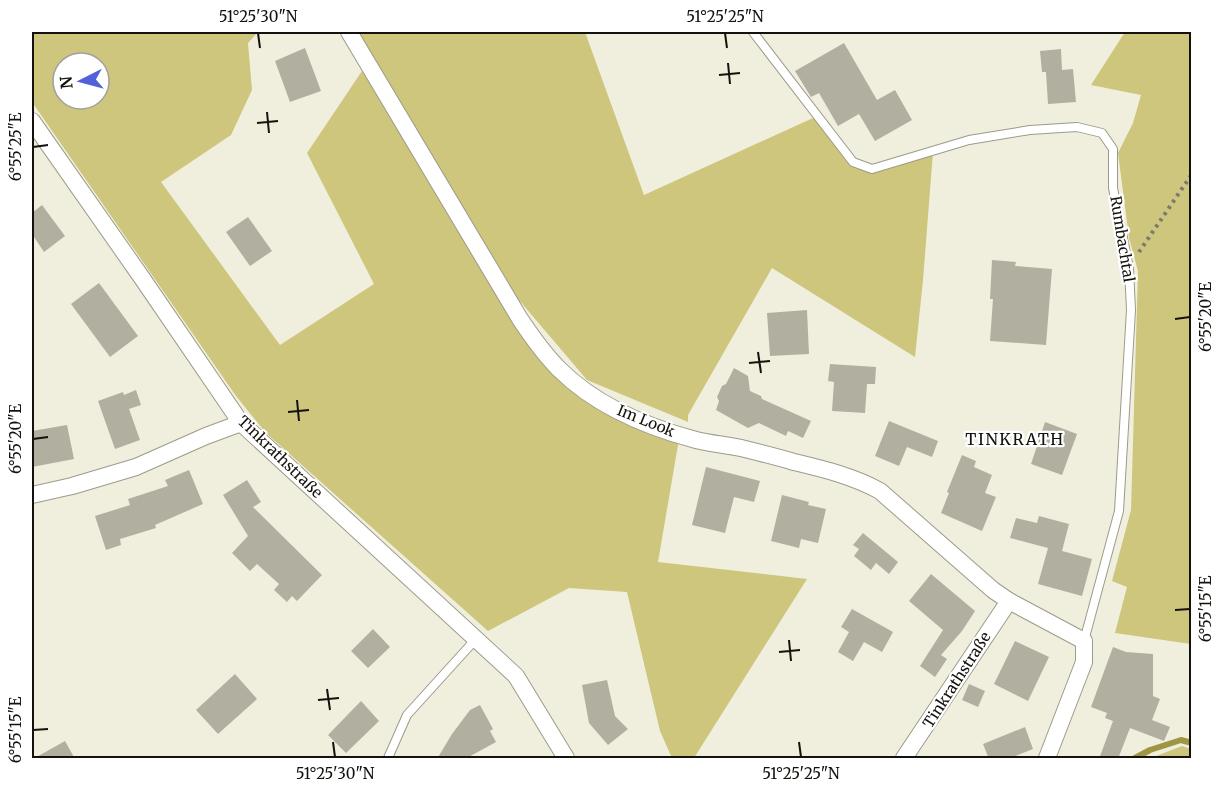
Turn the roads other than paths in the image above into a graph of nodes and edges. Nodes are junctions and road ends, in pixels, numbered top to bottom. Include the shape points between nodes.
1 (349, 32) edge
2 (753, 32) edge
3 (32, 121) edge
4 (241, 423) junction
5 (32, 495) edge
6 (1009, 601) junction
7 (475, 640) junction
8 (1084, 641) junction
9 (388, 759) edge
10 (566, 759) edge
11 (904, 759) edge
12 (1047, 759) edge

1 - 6 street, Im Look via 520,319 561,370 631,418 697,440 743,448 862,481 880,491
2 - 8 lane, Rumbachtal via 854,162 872,169 969,140 1030,130 1077,127 1102,133 1113,149 1113,188 1128,268 1131,310 1119,511
3 - 4 street, Tinkrathstraße
4 - 5 street via 136,467
4 - 7 street, Tinkrathstraße
6 - 8 street, Im Look
6 - 11 street, Tinkrathstraße
7 - 9 lane via 407,715
7 - 10 street, Tinkrathstraße via 516,676
8 - 12 street, Rumbachtal via 1084,662

